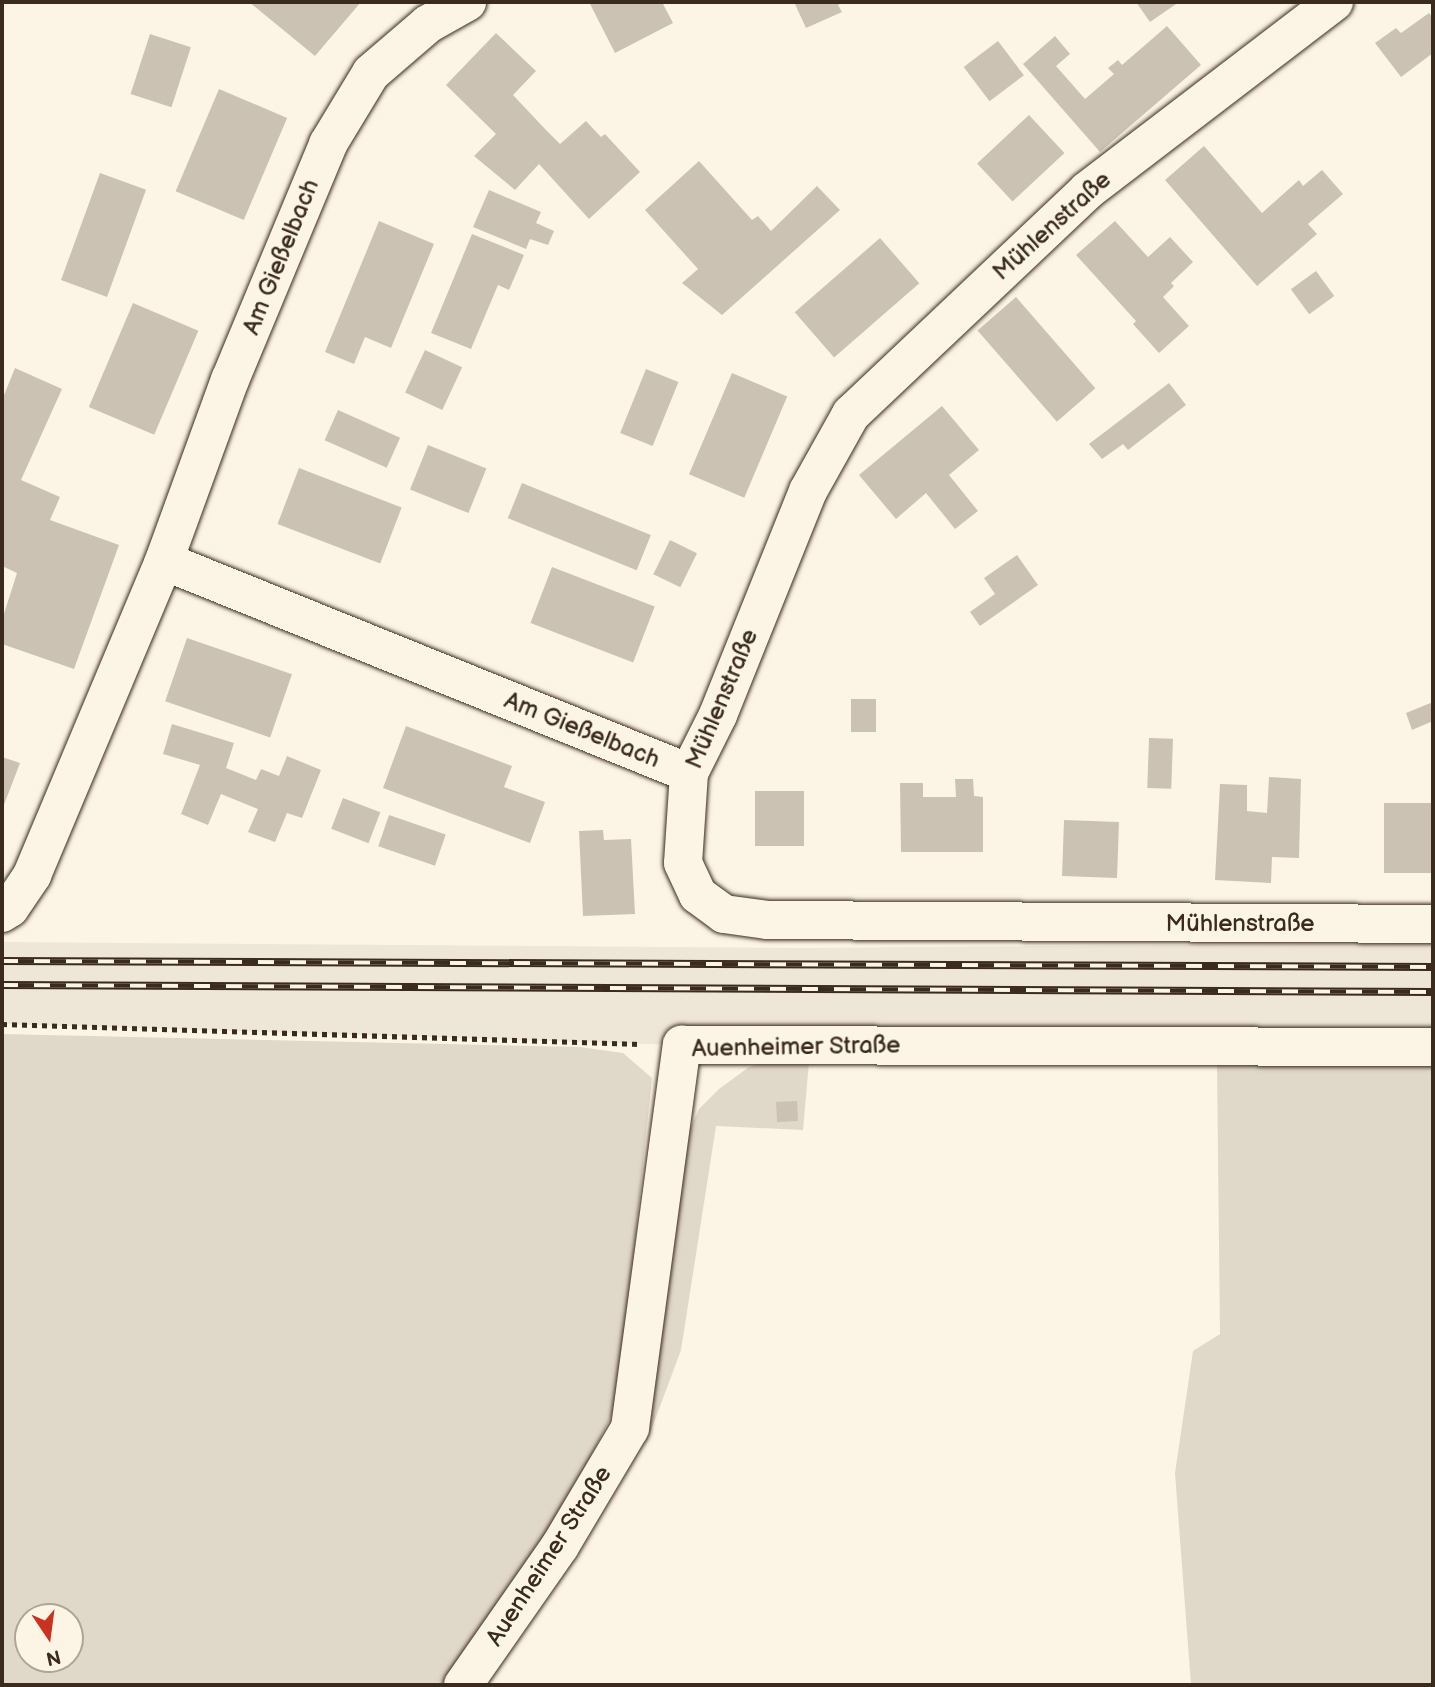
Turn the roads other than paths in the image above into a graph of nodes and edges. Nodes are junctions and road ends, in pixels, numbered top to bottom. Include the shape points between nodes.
1 (467, 2) edge
2 (1334, 2) edge
3 (164, 561) junction
4 (689, 774) junction
5 (2, 913) edge
6 (1433, 924) edge
7 (1433, 1047) edge
8 (463, 1685) edge

1 - 3 street, Am Gießelbach via 428,24 371,73 328,144 230,380
2 - 4 street, Mühlenstraße via 1087,191 851,414 808,491 718,715
3 - 4 street, Am Gießelbach
3 - 5 street, Am Gießelbach via 32,875
4 - 6 street, Mühlenstraße via 683,863 698,895 724,914 767,920
7 - 8 street, Auenheimer Straße via 682,1045 630,1428 560,1546

